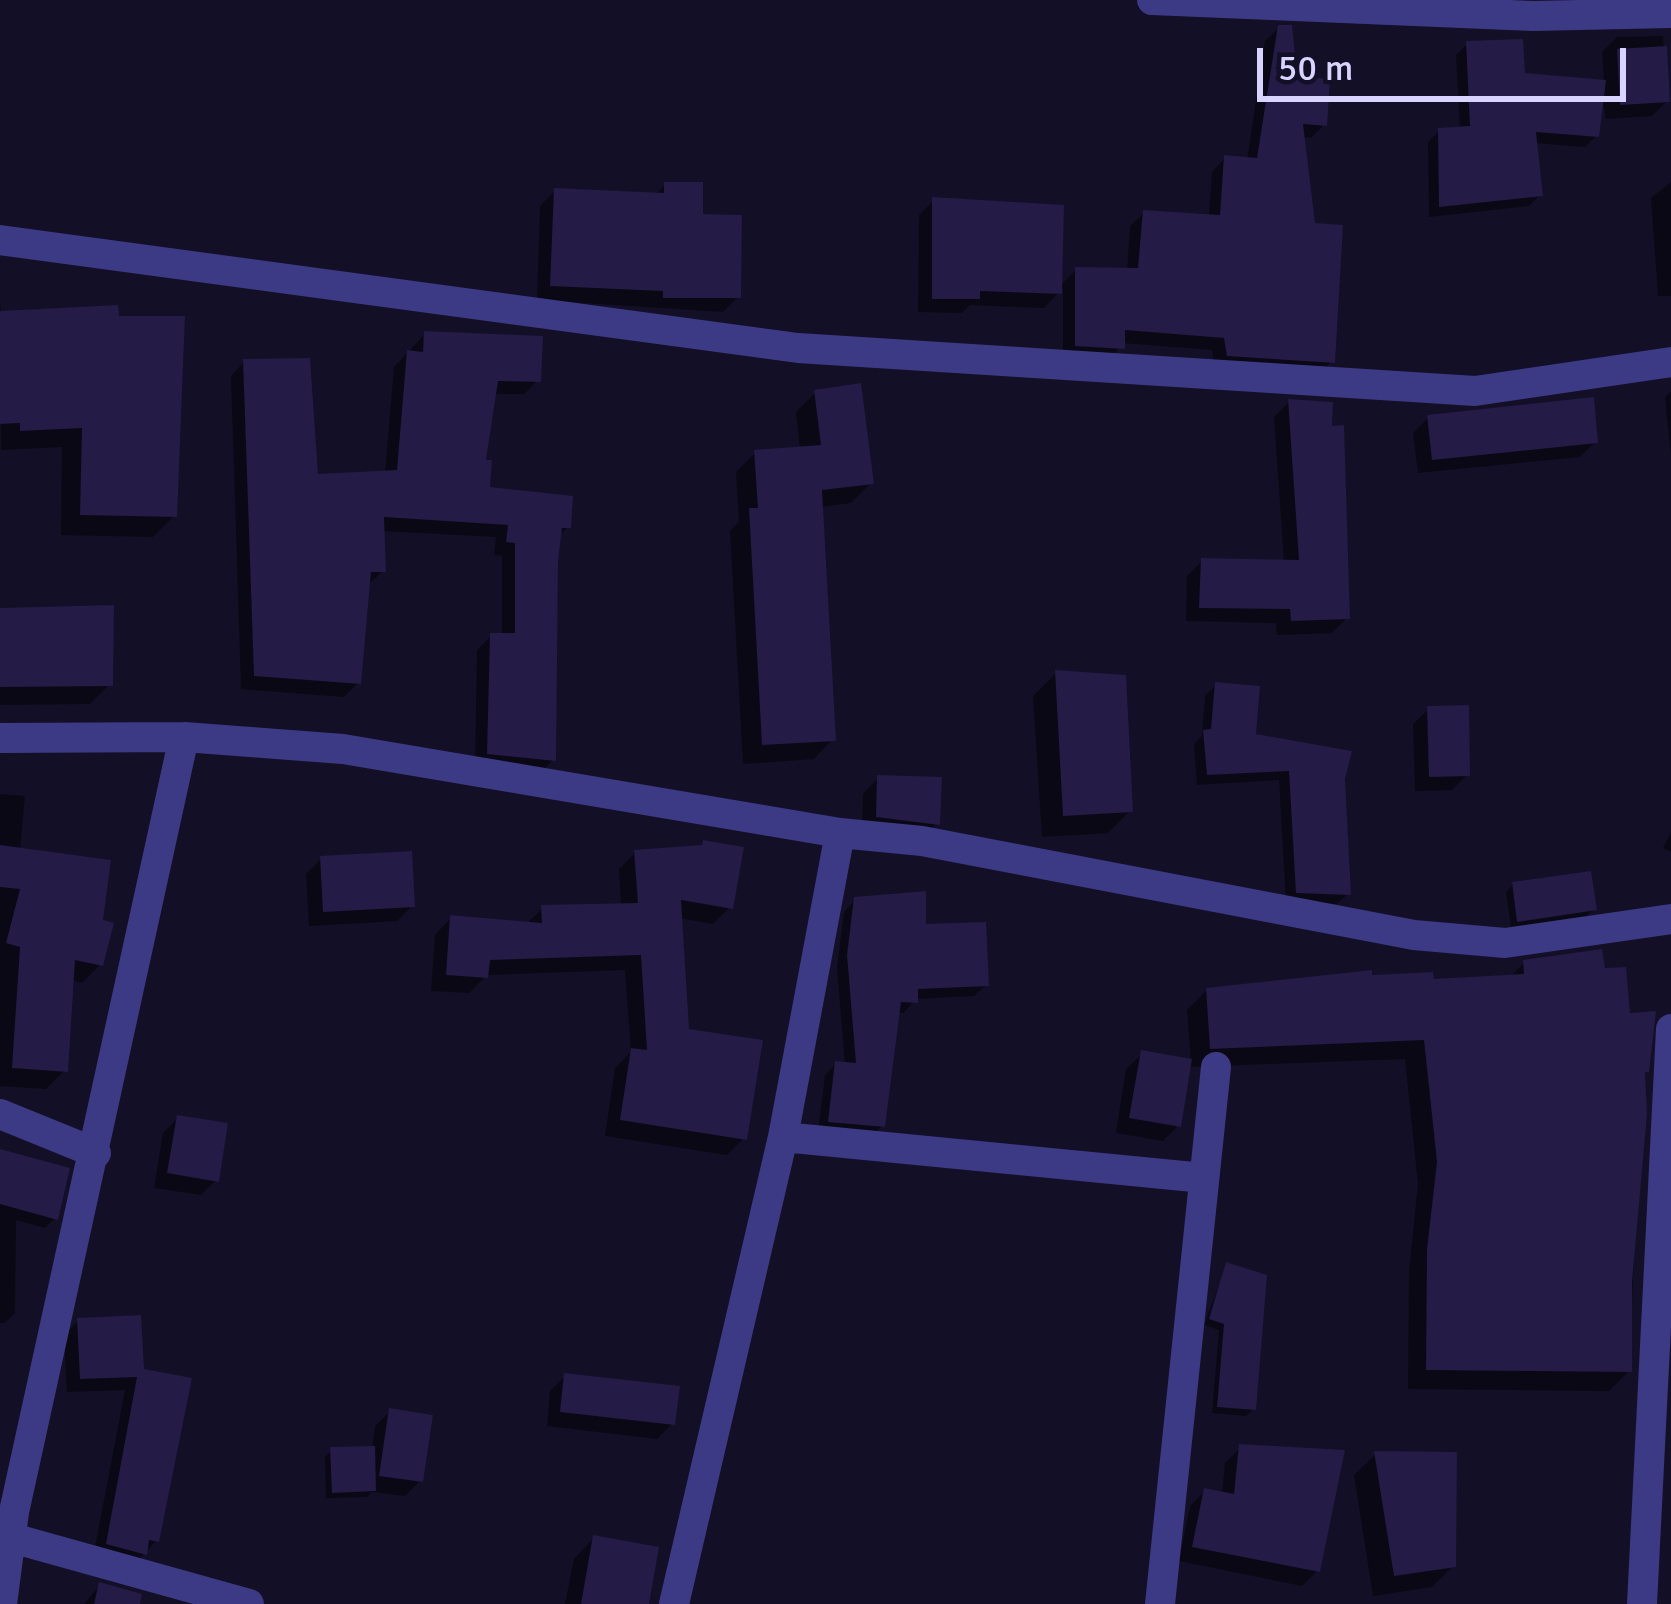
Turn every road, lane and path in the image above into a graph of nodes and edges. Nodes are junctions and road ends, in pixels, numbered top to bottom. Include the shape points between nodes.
1 (1152, 0) edge
2 (1671, 13) edge
3 (0, 240) edge
4 (1671, 362) edge
5 (184, 737) junction
6 (0, 738) edge
7 (840, 833) junction
8 (1671, 920) edge
9 (1671, 1029) edge
10 (1216, 1067) dead end
11 (0, 1114) edge
12 (783, 1137) junction
13 (96, 1153) junction
14 (1204, 1178) junction
15 (9, 1519) edge
16 (2, 1604) edge
17 (249, 1604) edge
18 (674, 1604) edge
19 (1160, 1604) edge
20 (1642, 1604) edge

1 - 2 street via 1533,16
3 - 4 street via 821,350 1475,391
5 - 6 street
5 - 7 street via 343,748
5 - 13 street
7 - 8 street via 922,841 1414,935 1505,943
7 - 12 street
9 - 20 street
10 - 14 street
11 - 13 street
12 - 14 street
12 - 18 street
13 - 15 street
14 - 19 street
15 - 16 street
15 - 17 street

